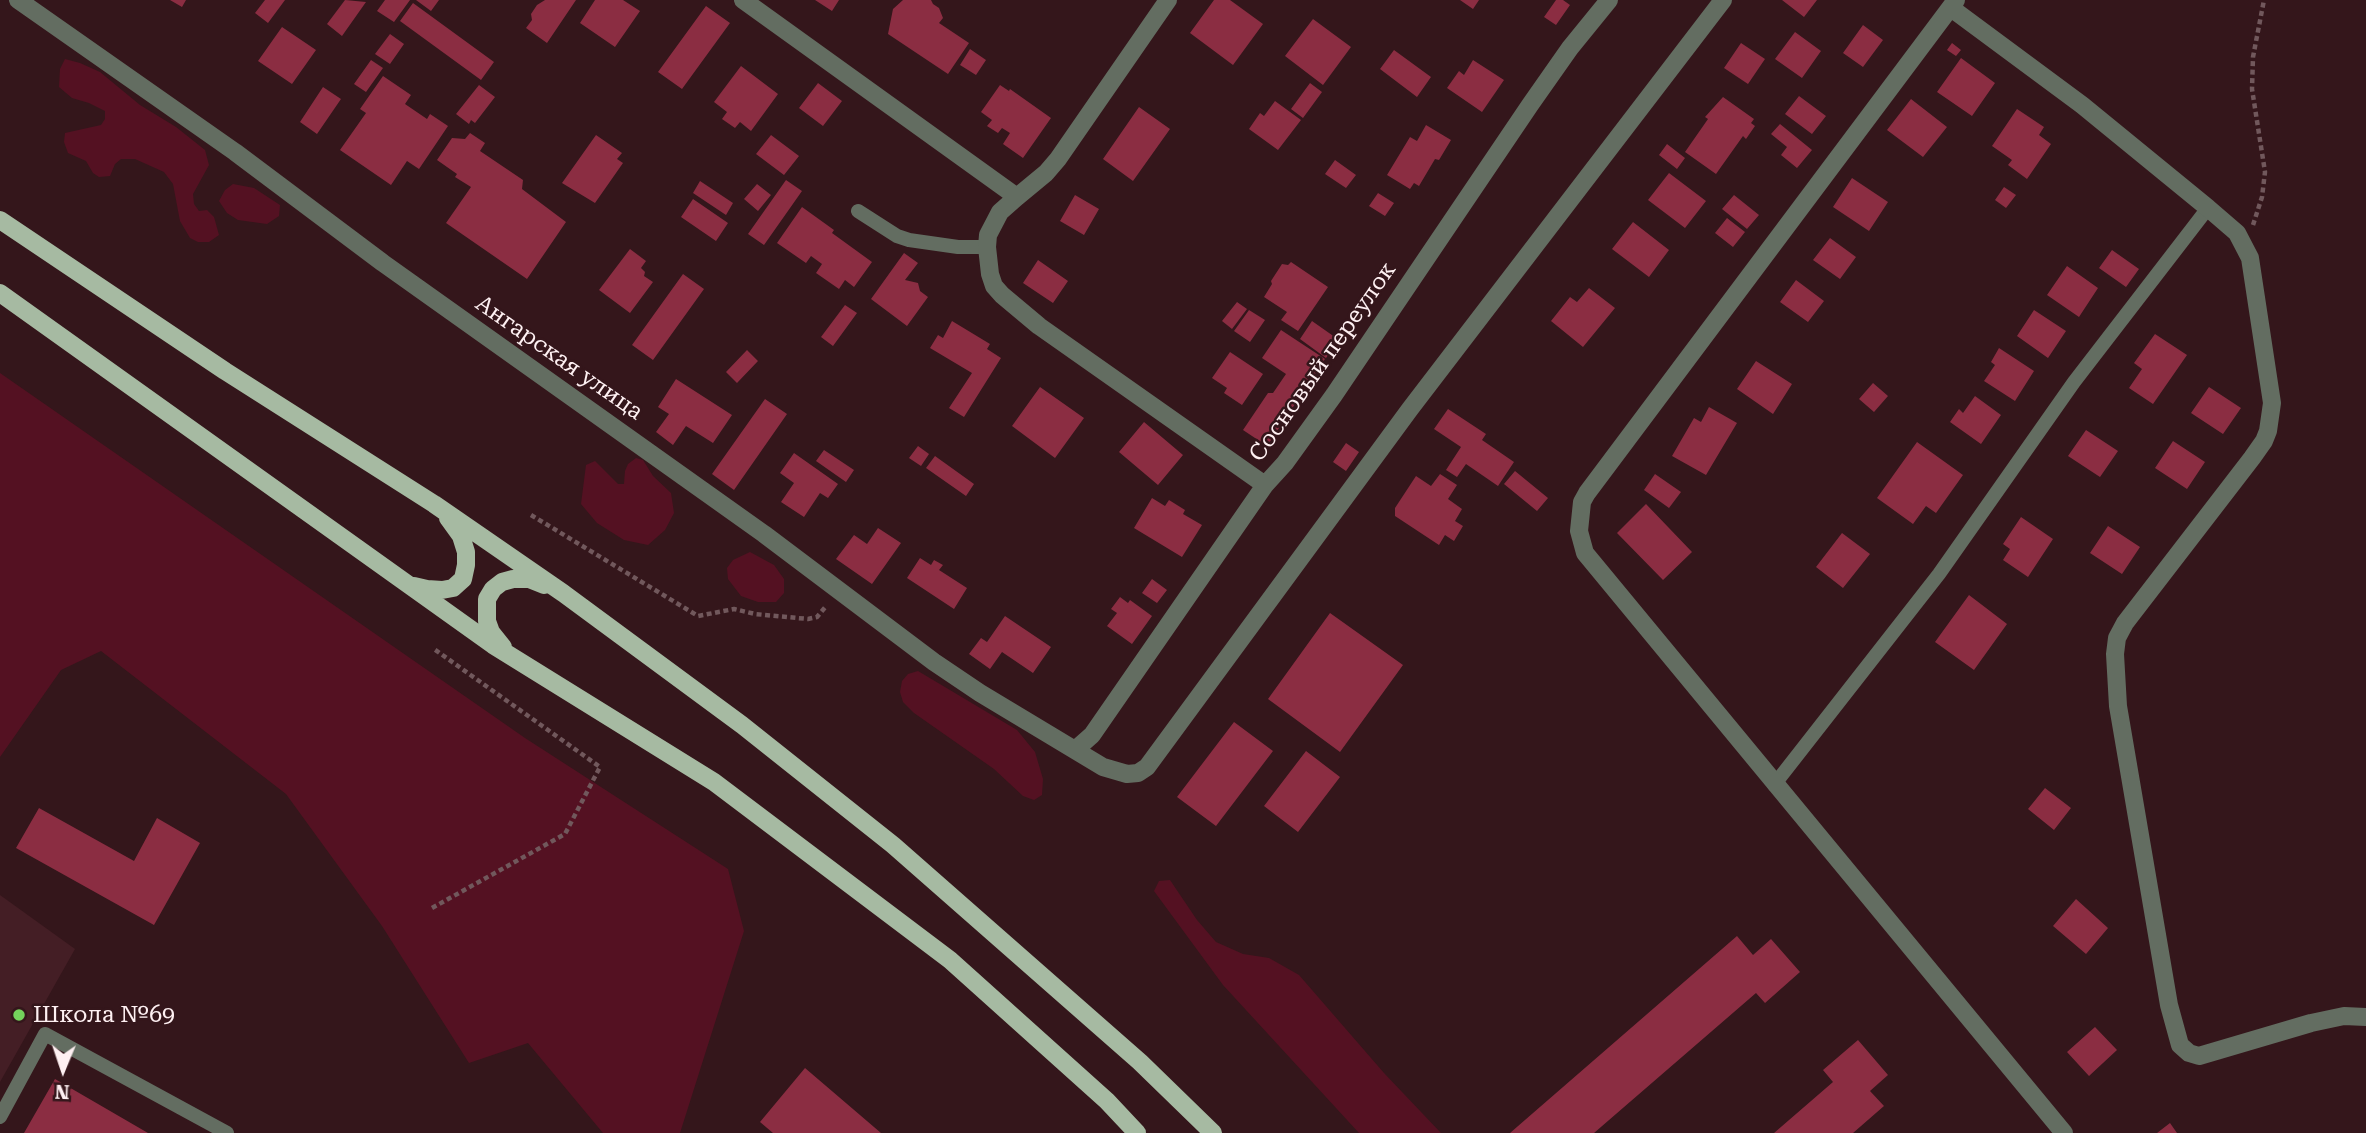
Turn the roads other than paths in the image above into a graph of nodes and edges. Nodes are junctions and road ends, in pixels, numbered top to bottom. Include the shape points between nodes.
1 (18, 0) edge
2 (743, 0) edge
3 (1168, 0) edge
4 (1609, 0) edge
5 (1723, 0) edge
6 (1954, 4) edge
7 (1017, 197) junction
8 (2208, 208) junction
9 (858, 211) dead end
10 (0, 220) edge
11 (987, 247) junction
12 (0, 293) edge
13 (1265, 485) junction
14 (434, 504) junction
15 (404, 583) junction
16 (563, 593) junction
17 (513, 657) junction
18 (1075, 750) junction
19 (1774, 785) junction
20 (2366, 1017) edge
21 (0, 1117) edge
22 (228, 1133) edge
23 (1137, 1133) edge
24 (1213, 1133) edge
25 (2064, 1133) edge

1 - 18 street, Ангарская улица via 235,152 934,662
2 - 7 street
3 - 7 street via 1058,159
4 - 13 street, Сосновый переулок via 1490,162 1322,412
5 - 18 street, Ангарская улица via 1410,409 1147,766 1138,773 1114,772
6 - 8 street
6 - 19 street via 1582,502 1579,531 1585,553
7 - 11 street via 1000,212
8 - 19 lane via 2074,382 1939,574
8 - 20 street via 2237,233 2254,279 2272,403 2268,431 2125,623 2117,638 2114,668 2173,1026 2184,1050 2199,1056 2311,1023
9 - 11 lane via 909,240
10 - 14 main road
11 - 13 street via 994,286 1020,312
12 - 15 main road
13 - 18 street, Сосновый переулок via 1093,735
14 - 15 main road via 461,536 466,552 463,579 442,590
14 - 16 main road
15 - 17 main road
16 - 17 main road via 529,579 502,582 493,589 485,609 487,621
16 - 24 main road via 742,725 893,845 1140,1062
17 - 23 main road via 714,782 950,960
19 - 25 street
21 - 22 lane via 45,1034

